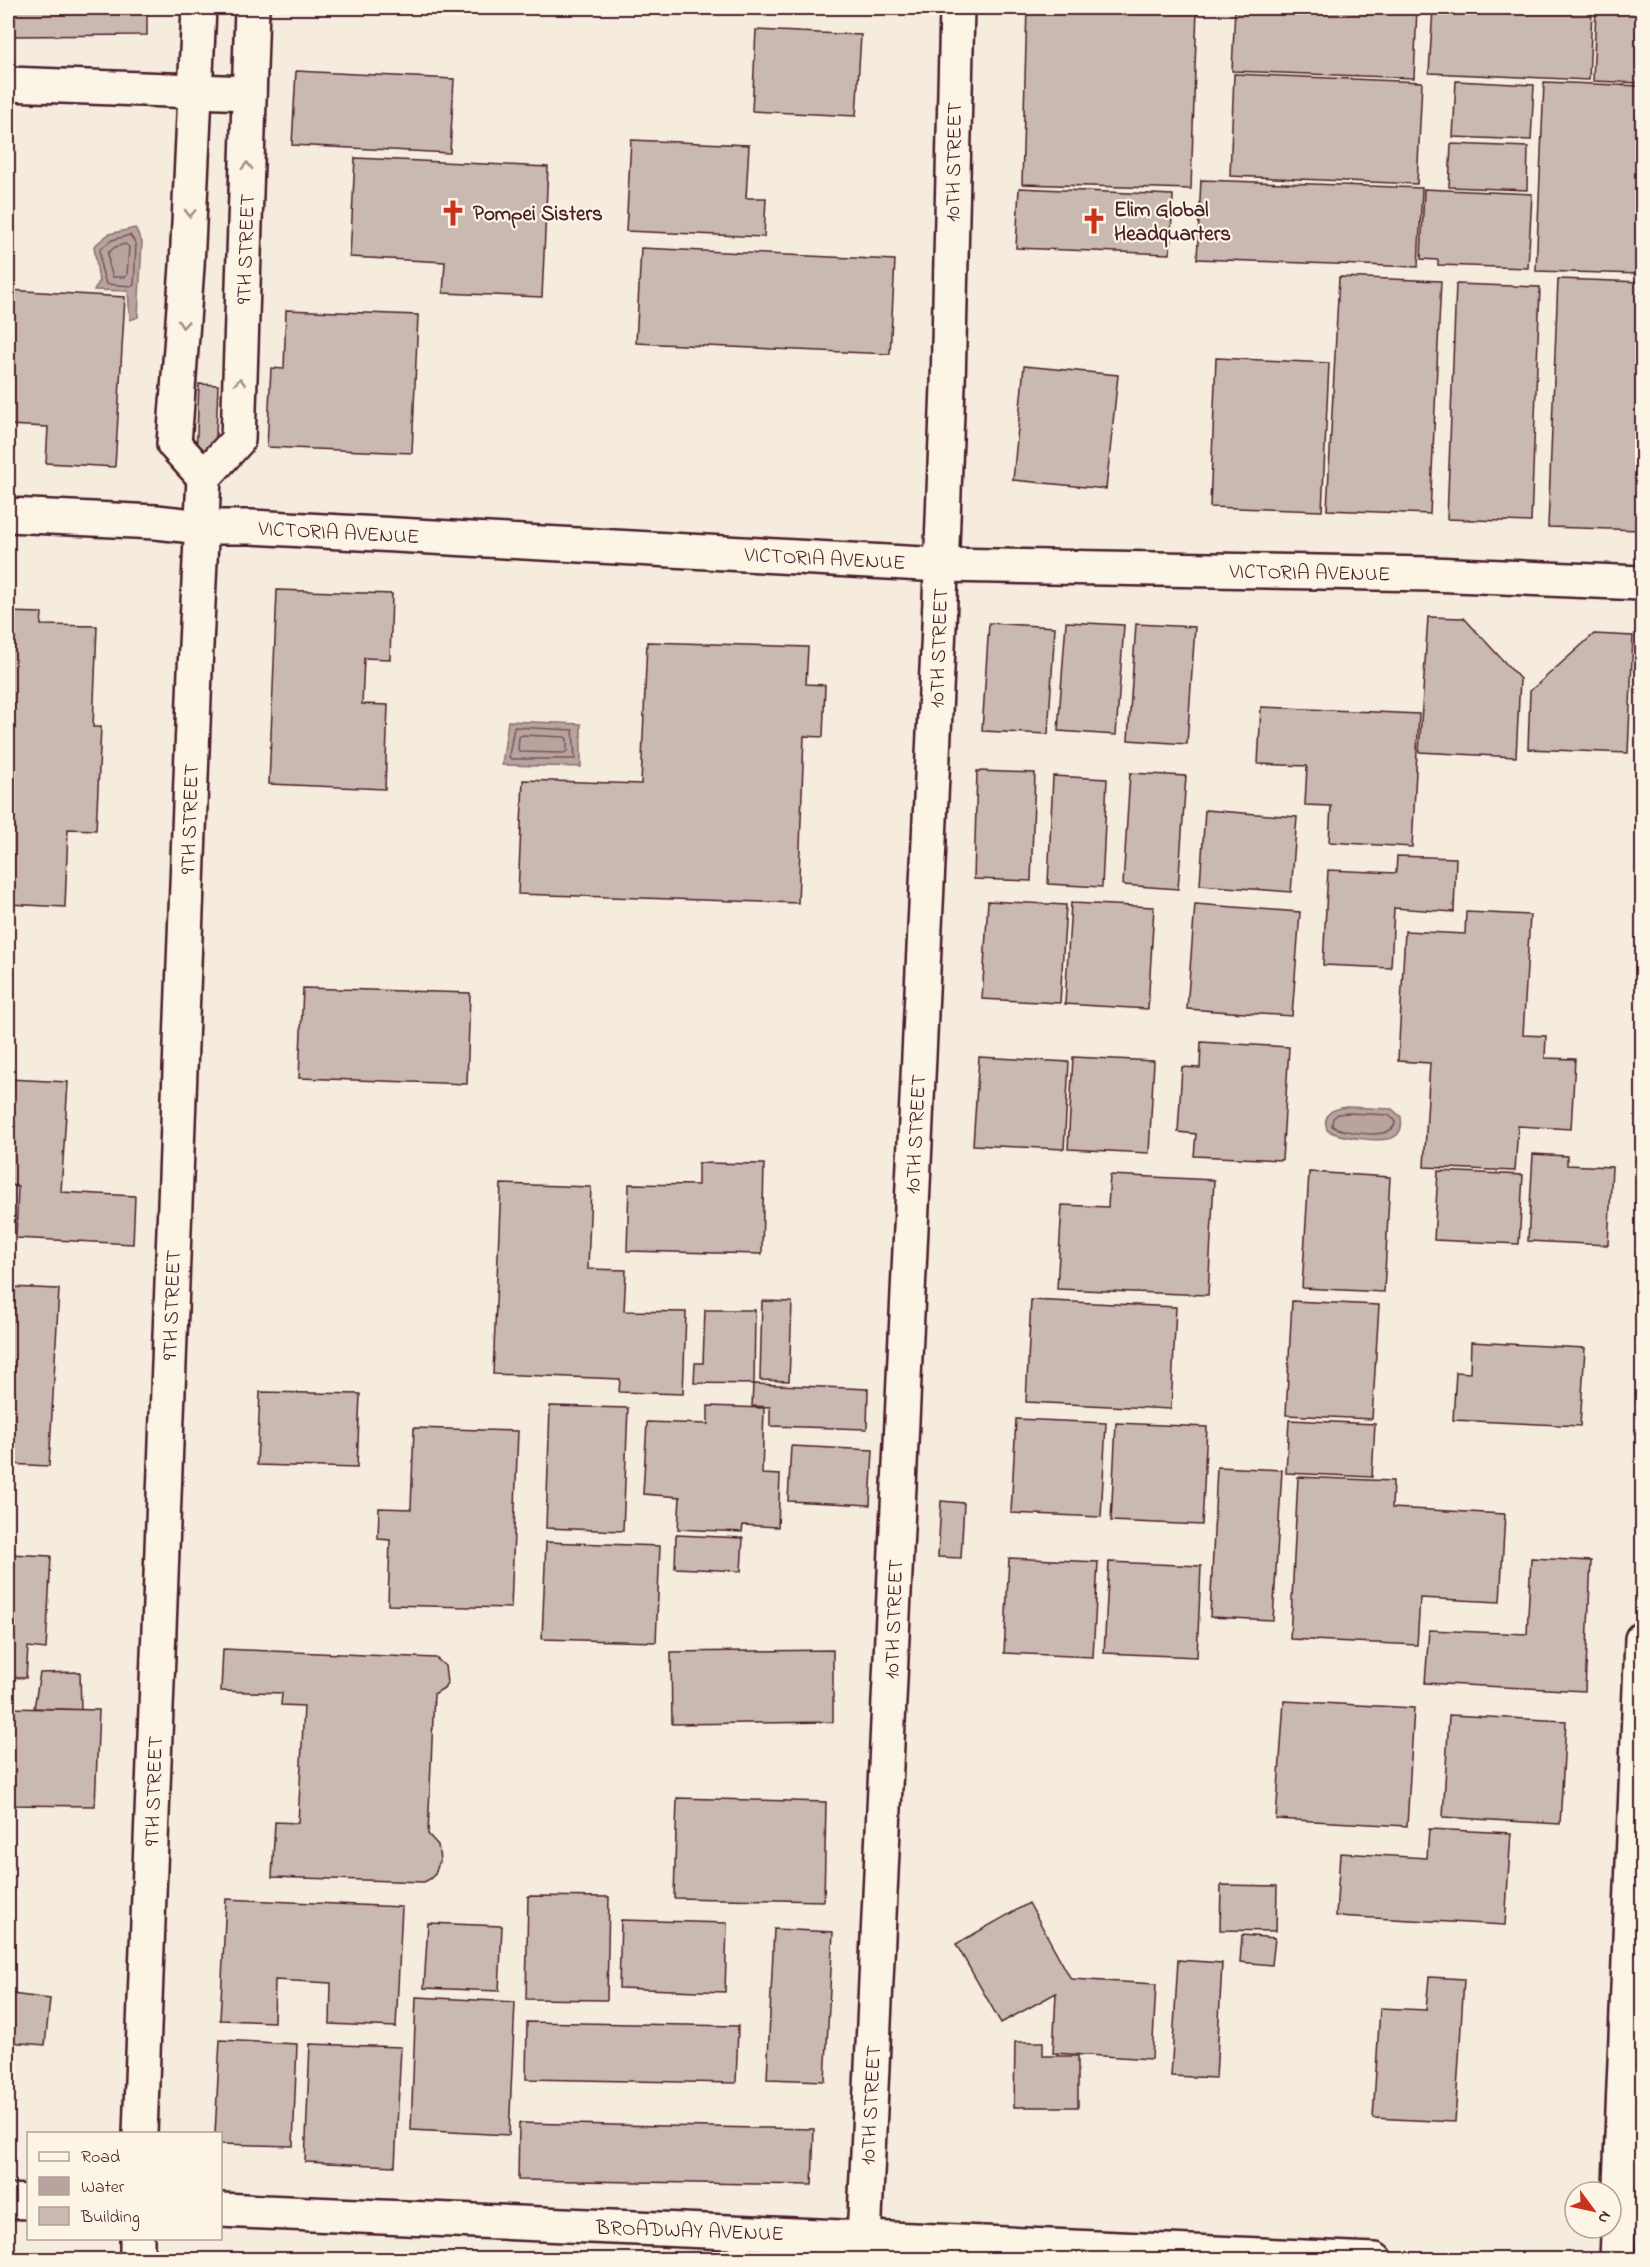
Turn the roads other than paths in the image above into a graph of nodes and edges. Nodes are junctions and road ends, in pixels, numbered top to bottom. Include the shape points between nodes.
1 (199, 8) edge
2 (252, 8) edge
3 (957, 8) edge
4 (8, 84) edge
5 (196, 91) junction
6 (249, 93) junction
7 (204, 477) junction
8 (8, 514) edge
9 (202, 527) junction
10 (942, 565) junction
11 (1642, 583) edge
12 (1642, 1639) edge
13 (140, 2132) edge
14 (8, 2201) edge
15 (27, 2202) edge
16 (222, 2210) edge
17 (137, 2240) edge
18 (864, 2248) edge
19 (137, 2259) edge
20 (1375, 2259) edge
21 (1617, 2259) edge

1 - 5 street
2 - 6 street, 9TH STREET
3 - 10 street, 10TH STREET
4 - 5 street
5 - 6 street
5 -> 7 street via 174,444
7 -> 6 street, 9TH STREET via 238,440
7 - 9 street, 9TH STREET
8 - 9 street, VICTORIA AVENUE
9 - 10 street, VICTORIA AVENUE
9 - 13 street, 9TH STREET
10 - 11 street, VICTORIA AVENUE via 1431,574
10 - 18 street, 10TH STREET
12 - 21 street
14 - 15 street
16 - 18 street, BROADWAY AVENUE
17 - 19 street
18 - 20 street, BROADWAY AVENUE

